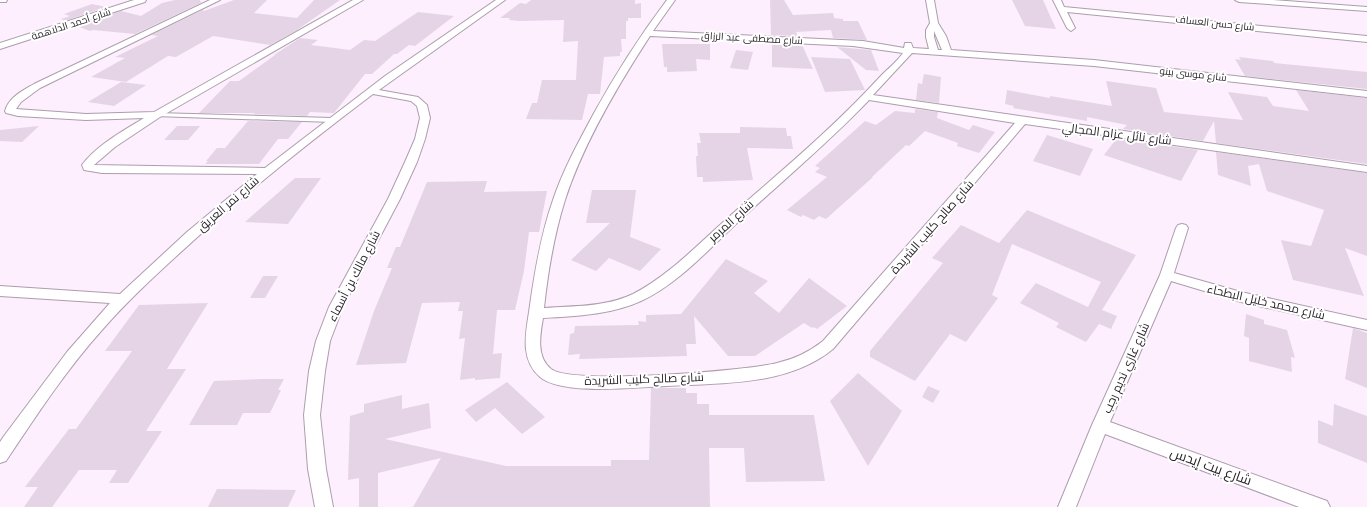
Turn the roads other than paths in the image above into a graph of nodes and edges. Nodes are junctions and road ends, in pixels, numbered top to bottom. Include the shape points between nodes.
1 (142, 0) edge
2 (216, 0) edge
3 (359, 0) edge
4 (501, 0) edge
5 (671, 0) edge
6 (930, 0) edge
7 (1057, 0) edge
8 (1239, 0) edge
9 (1062, 9) junction
10 (1367, 9) edge
11 (934, 23) junction
12 (1071, 28) dead end
13 (649, 33) junction
14 (1367, 39) edge
15 (0, 46) edge
16 (904, 48) junction
17 (934, 49) junction
18 (946, 50) junction
19 (372, 91) junction
20 (1367, 94) edge
21 (867, 97) junction
22 (156, 115) junction
23 (332, 120) junction
24 (1021, 122) junction
25 (1367, 169) edge
26 (267, 171) junction
27 (1182, 228) dead end
28 (1167, 275) junction
29 (0, 291) edge
30 (123, 299) junction
31 (537, 313) junction
32 (1367, 325) edge
33 (1100, 425) junction
34 (0, 456) edge
35 (324, 507) edge
36 (1067, 507) edge
37 (1321, 507) edge

1 - 15 street, شارع أحمد الدلاهمة
2 - 22 street via 37,86 14,102 10,111 86,117
3 - 22 street
4 - 19 street, شارع نمر العريق
5 - 13 street, شارع صالح كليب الشريدة
6 - 11 street
7 - 9 street
8 - 10 street
9 - 12 street
9 - 14 street, شارع حسن العساف
11 - 17 street via 930,27
11 - 18 street
13 - 16 street, شارع مصطفى عبد الرزاق
13 - 31 street, شارع صالح كليب الشريدة via 615,85 585,139 564,185 549,235
16 - 17 street, شارع مصطفى عبد الرزاق
16 - 21 street, شارع المرمر via 900,63 892,68
17 - 18 street, شارع مصطفى عبد الرزاق
18 - 20 street, شارع موسى بينو via 1102,64
19 - 23 street, شارع نمر العريق
19 - 35 street, شارع مالك بن أسماء via 414,99 422,105 425,118 420,139 394,199 336,307 323,341 312,415 317,469
21 - 24 street, شارع نائل عزام المجالي
21 - 31 street, شارع المرمر via 656,286 636,298 616,305
22 - 23 lane
22 - 26 street via 92,160 88,168
23 - 26 street, شارع نمر العريق
24 - 25 street, شارع نائل عزام المجالي
24 - 31 street, شارع صالح كليب الشريدة via 828,346 797,364 750,374 601,382 569,381 548,374 536,363 533,343
26 - 30 street, شارع نمر العريق
27 - 28 street, شارع غازي نديم رجب
28 - 32 street, شارع محمد خليل البطحاء via 1250,300
28 - 33 street, شارع غازي نديم رجب
29 - 30 street
30 - 34 street, شارع نمر العريق via 83,342
33 - 36 street, شارع غازي نديم رجب
33 - 37 street, شارع بيت إيدس

